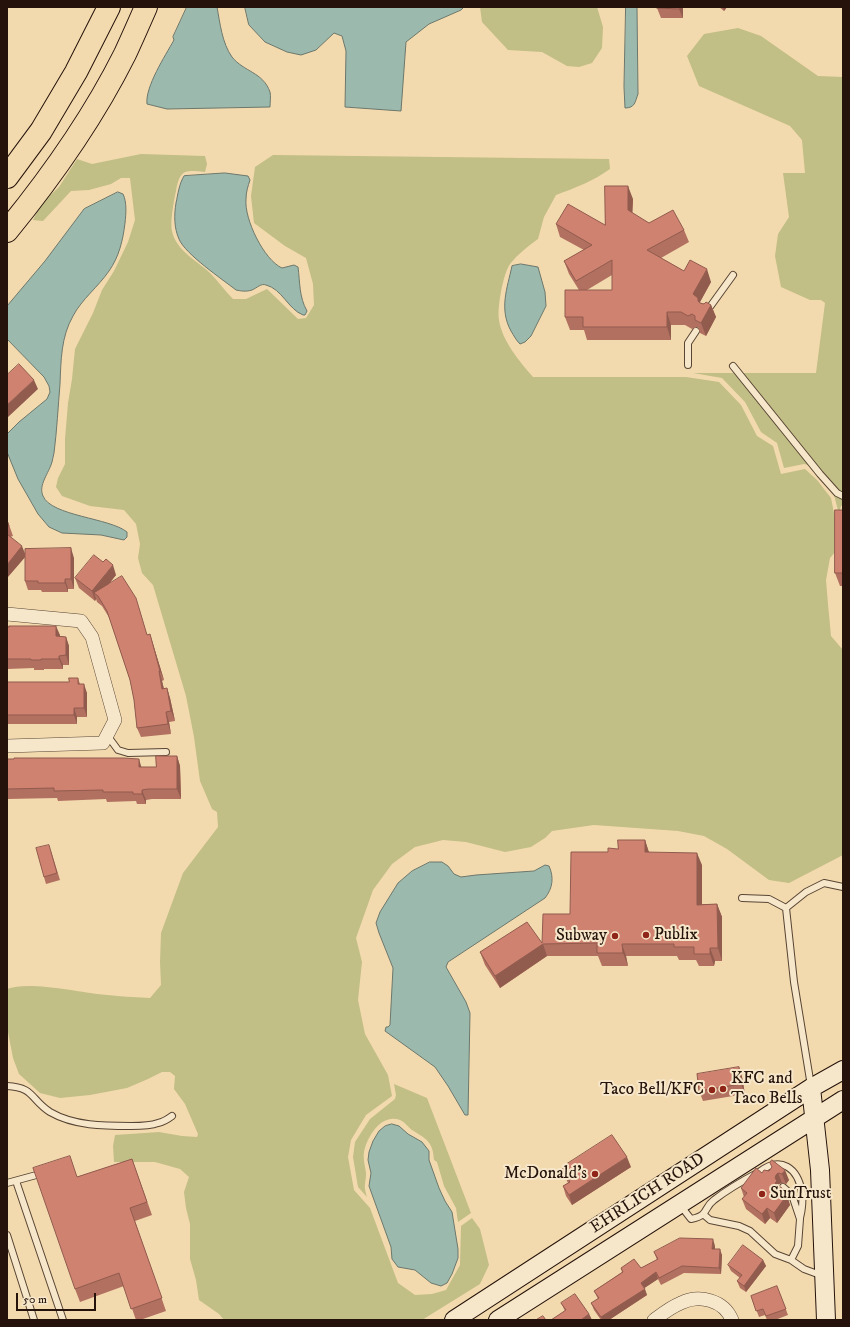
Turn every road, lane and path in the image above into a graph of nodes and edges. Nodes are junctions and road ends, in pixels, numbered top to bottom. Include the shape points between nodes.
1 (96, 7) edge
2 (109, 7) edge
3 (132, 7) edge
4 (146, 7) edge
5 (7, 157) edge
6 (7, 177) edge
7 (7, 212) edge
8 (7, 231) edge
9 (733, 275) dead end
10 (706, 312) edge
11 (696, 331) edge
12 (688, 365) dead end
13 (733, 366) dead end
14 (843, 496) edge
15 (7, 614) edge
16 (107, 736) junction
17 (7, 746) edge
18 (166, 752) dead end
19 (843, 887) edge
20 (742, 898) dead end
21 (786, 908) junction
22 (843, 1070) edge
23 (7, 1086) edge
24 (811, 1088) junction
25 (843, 1100) edge
26 (172, 1116) dead end
27 (815, 1117) junction
28 (759, 1172) junction
29 (40, 1174) edge
30 (771, 1176) edge
31 (16, 1181) junction
32 (7, 1183) edge
33 (784, 1186) dead end
34 (679, 1204) junction
35 (703, 1214) junction
36 (800, 1219) junction
37 (7, 1235) edge
38 (791, 1260) junction
39 (824, 1277) junction
40 (61, 1319) edge
41 (34, 1320) edge
42 (454, 1320) edge
43 (498, 1320) edge
44 (654, 1320) edge
45 (732, 1320) edge
46 (826, 1320) edge

1 - 5 highway via 70,58 30,125
2 - 6 highway via 76,72 41,131
3 - 7 highway via 116,43 77,115 27,188
4 - 8 highway via 125,54 95,108 71,146
9 - 10 lane
11 - 12 lane via 688,343
13 - 14 lane via 820,474
15 - 16 street via 81,620 92,637 115,720
16 - 17 street via 103,744
16 - 18 lane via 118,750 128,753
19 - 21 lane via 824,883 806,892
20 - 21 lane via 769,899
21 - 24 lane via 794,982
22 - 24 main road, EHRLICH ROAD
23 - 26 lane via 27,1090 51,1112 65,1119 86,1124 148,1125
24 - 27 main road
24 - 42 main road, EHRLICH ROAD
25 - 27 main road, EHRLICH ROAD
27 - 34 main road, EHRLICH ROAD
27 - 39 main road via 820,1170
28 - 30 lane
28 - 35 lane via 712,1201
28 - 36 lane via 768,1165 780,1164 788,1166 796,1173 802,1193
29 - 31 lane
31 - 32 lane
31 - 40 lane
33 - 36 lane via 792,1194
34 - 35 lane via 692,1219
34 - 43 main road, EHRLICH ROAD
35 - 38 lane via 710,1220 750,1231 775,1254
36 - 38 lane via 798,1246
37 - 41 lane
38 - 39 lane via 804,1269
39 - 46 main road
44 - 45 street via 681,1302 700,1298 719,1304

